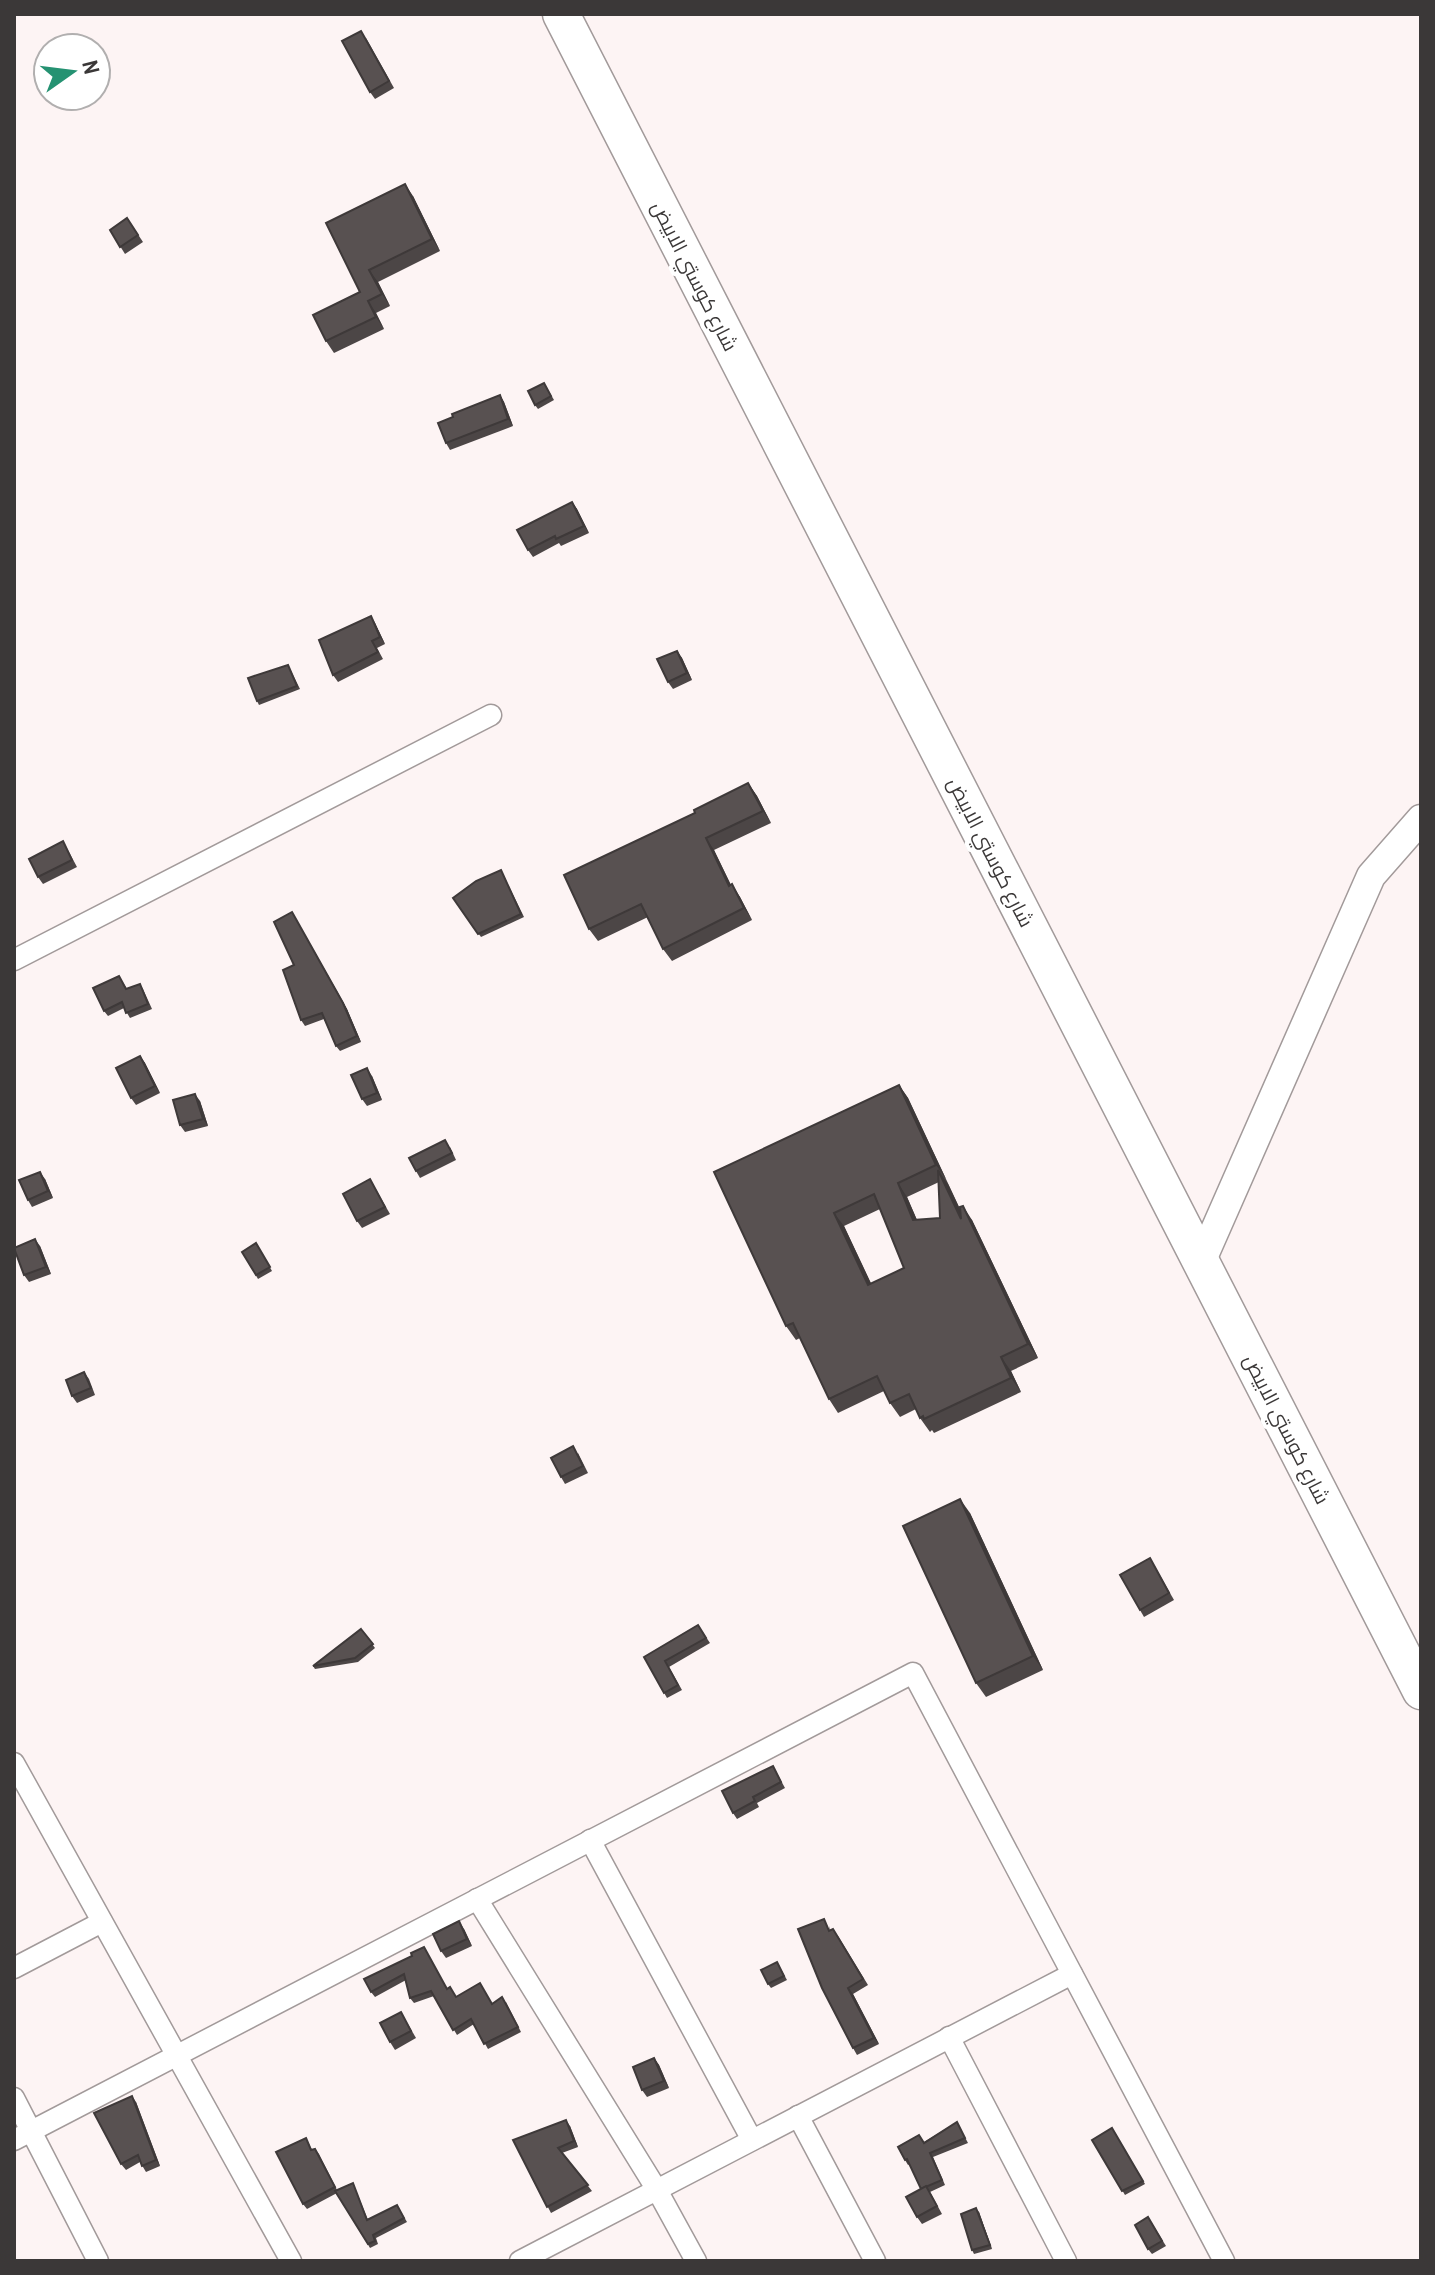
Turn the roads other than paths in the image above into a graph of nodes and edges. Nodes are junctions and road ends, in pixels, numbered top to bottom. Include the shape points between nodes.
1 (561, 14) edge
2 (491, 715) dead end
3 (1421, 819) edge
4 (14, 960) edge
5 (1201, 1262) junction
6 (1421, 1691) edge
7 (14, 1763) edge
8 (590, 1840) junction
9 (477, 1899) junction
10 (102, 1922) junction
11 (14, 1968) edge
12 (1072, 1974) junction
13 (949, 2037) junction
14 (177, 2055) junction
15 (14, 2098) edge
16 (798, 2116) junction
17 (22, 2135) edge
18 (752, 2140) junction
19 (657, 2190) junction
20 (98, 2261) edge
21 (291, 2261) edge
22 (520, 2261) edge
23 (696, 2261) edge
24 (875, 2261) edge
25 (1066, 2261) edge
26 (1224, 2261) edge

1 - 5 highway, شارع كوستي الابيض
2 - 4 street
3 - 5 street via 1371,876
5 - 6 highway, شارع كوستي الابيض
7 - 10 street
8 - 9 street
8 - 12 street via 913,1673
8 - 18 street
9 - 14 street
9 - 19 street
10 - 11 street
10 - 14 street
12 - 13 street
12 - 26 street
13 - 16 street
13 - 25 street
14 - 17 street
14 - 21 street
15 - 17 street
16 - 18 street
16 - 24 street
17 - 20 street
18 - 19 street
19 - 22 street
19 - 23 street

